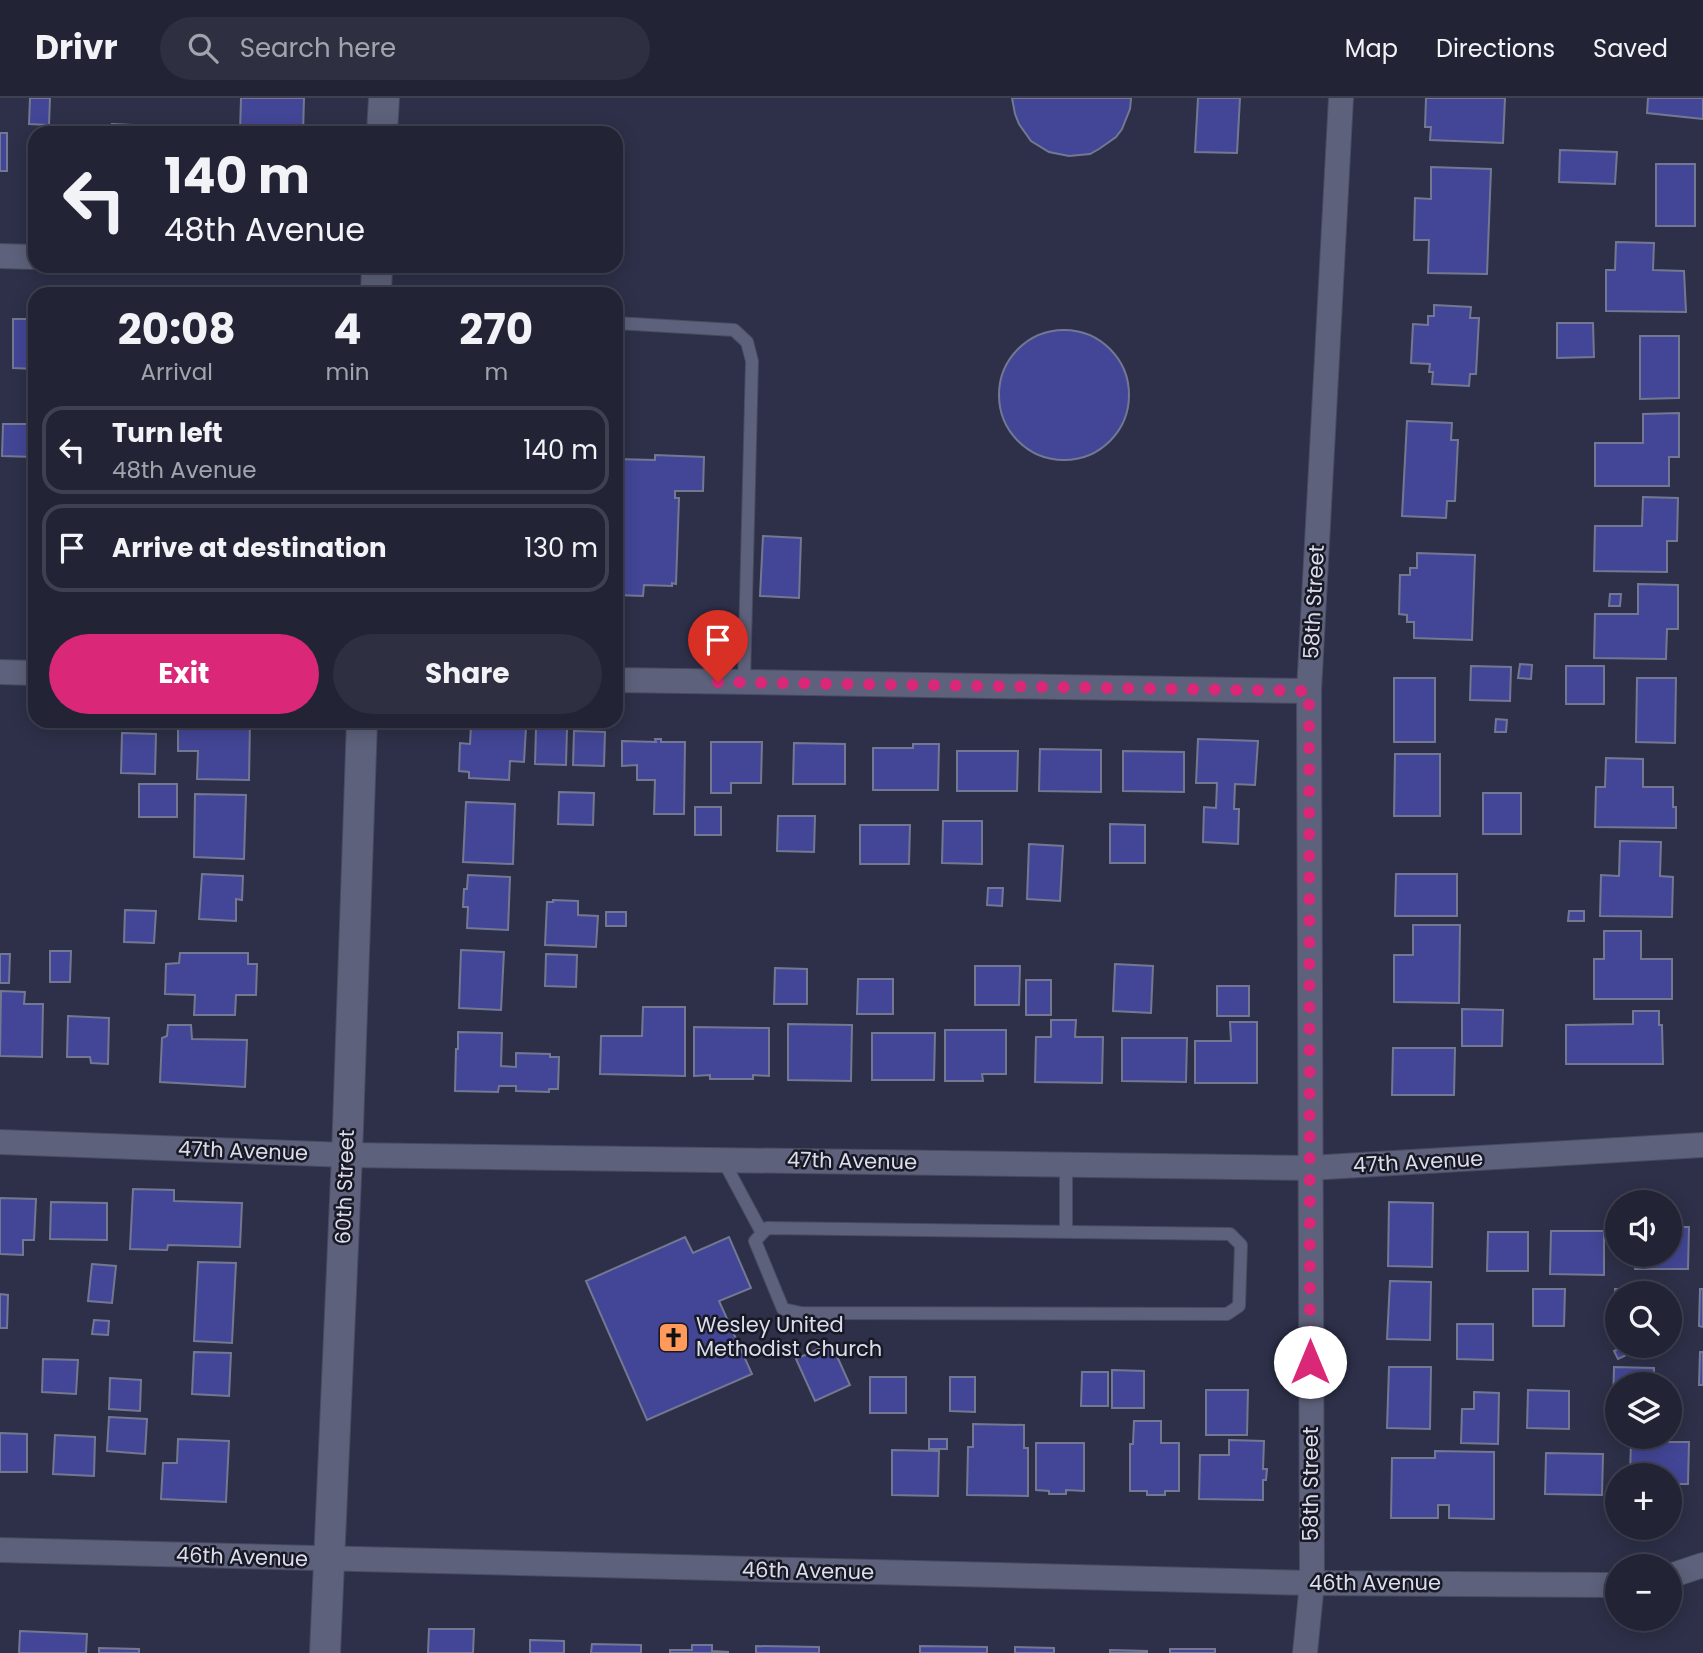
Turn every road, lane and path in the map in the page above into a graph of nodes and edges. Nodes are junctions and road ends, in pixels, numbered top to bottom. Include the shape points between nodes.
1 (384, 98) edge
2 (1341, 98) edge
3 (382, 126) edge
4 (0, 256) edge
5 (28, 257) edge
6 (623, 323) edge
7 (0, 672) edge
8 (28, 673) edge
9 (623, 680) edge
10 (744, 682) junction
11 (1309, 691) junction
12 (362, 728) edge
13 (0, 1142) edge
14 (1703, 1145) edge
15 (347, 1154) junction
16 (722, 1160) junction
17 (1066, 1164) junction
18 (1309, 1168) junction
19 (1066, 1231) junction
20 (762, 1233) junction
21 (0, 1550) edge
22 (330, 1559) junction
23 (1703, 1565) edge
24 (1682, 1572) edge
25 (1312, 1583) junction
26 (1605, 1585) edge
27 (325, 1653) edge
28 (1305, 1653) edge

1 - 3 street
2 - 11 street, 58th Street
4 - 5 street
6 - 10 lane via 734,330 747,342 752,361
7 - 8 street
9 - 10 street
10 - 11 street
11 - 18 street, 58th Street
12 - 15 street, 60th Street
13 - 15 street, 47th Avenue
14 - 18 street, 47th Avenue
15 - 16 street, 47th Avenue
15 - 22 street, 60th Street
16 - 17 street, 47th Avenue
16 - 20 lane
17 - 18 street, 47th Avenue
17 - 19 lane
18 - 25 street, 58th Street
19 - 20 lane via 767,1228
19 - 20 lane via 1230,1234 1241,1245 1239,1306 1227,1314 801,1313 783,1308 755,1241
21 - 22 street, 46th Avenue
22 - 25 street, 46th Avenue
22 - 27 street, 60th Street
23 - 24 street
25 - 26 street, 46th Avenue
25 - 28 street, 58th Street

